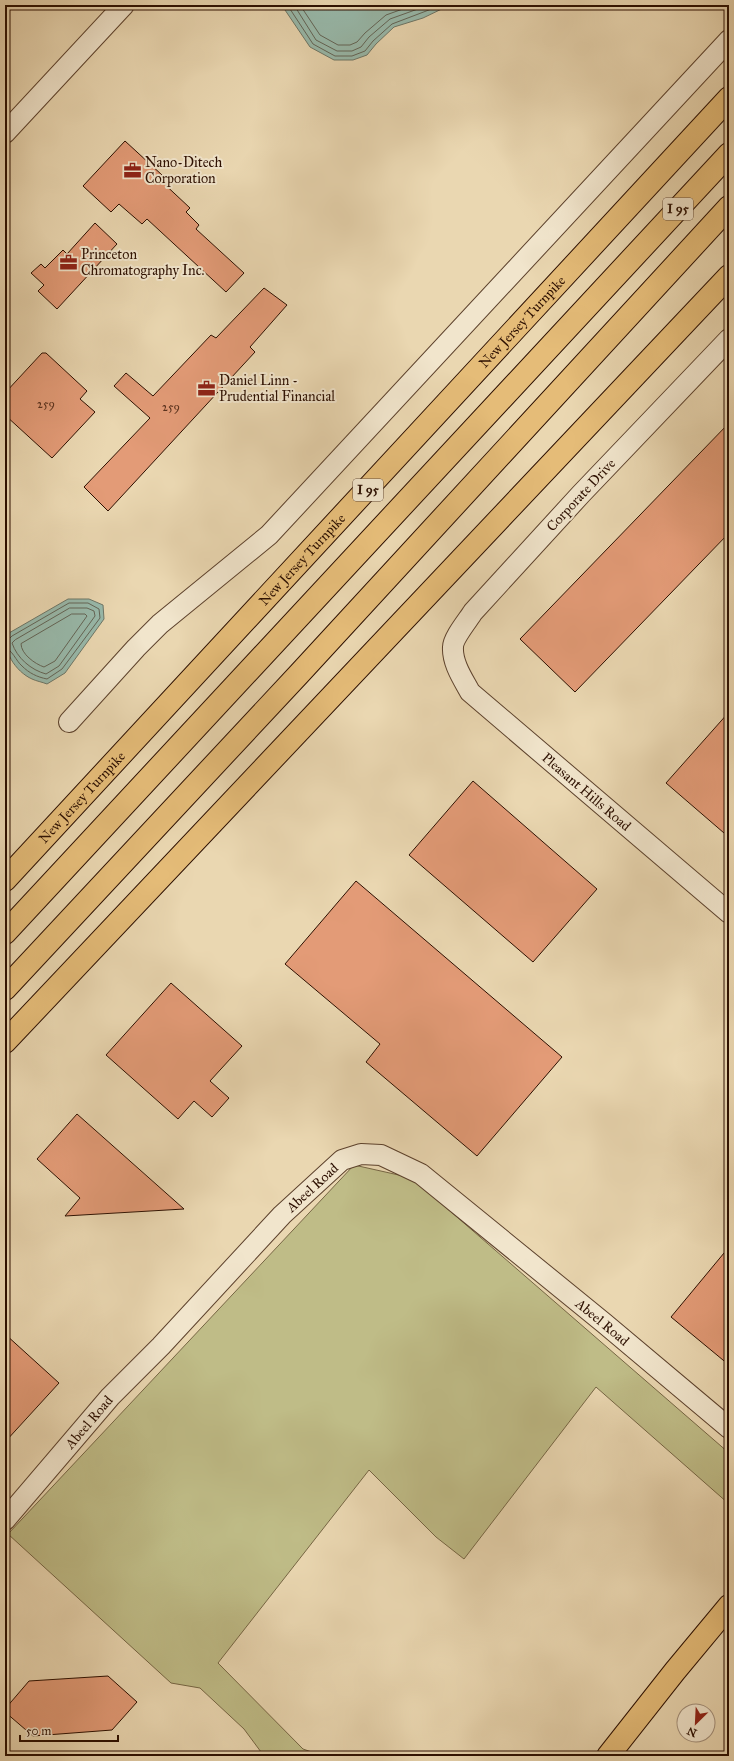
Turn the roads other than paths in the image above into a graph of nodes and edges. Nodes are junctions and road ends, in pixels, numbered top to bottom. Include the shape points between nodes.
1 (124, 5) edge
2 (729, 40) edge
3 (729, 98) edge
4 (5, 133) edge
5 (729, 154) edge
6 (729, 207) edge
7 (729, 276) edge
8 (729, 339) edge
9 (455, 661) joint
10 (69, 722) dead end
11 (5, 880) edge
12 (729, 913) edge
13 (5, 933) edge
14 (5, 989) edge
15 (5, 1042) edge
16 (729, 1428) edge
17 (5, 1520) edge
18 (729, 1606) edge
19 (608, 1756) edge

1 - 4 street
2 - 10 street via 269,534 160,624
3 - 11 main road, New Jersey Turnpike / I 95
5 - 13 main road, I 95
6 - 14 main road, I 95
7 - 15 main road
8 - 9 street, Corporate Drive via 581,494 474,612 453,646
9 - 12 street, Pleasant Hills Road via 470,692
16 - 17 street, Abeel Road via 421,1174 381,1155 361,1154 342,1160 282,1215 161,1346 110,1397
18 - 19 main road

